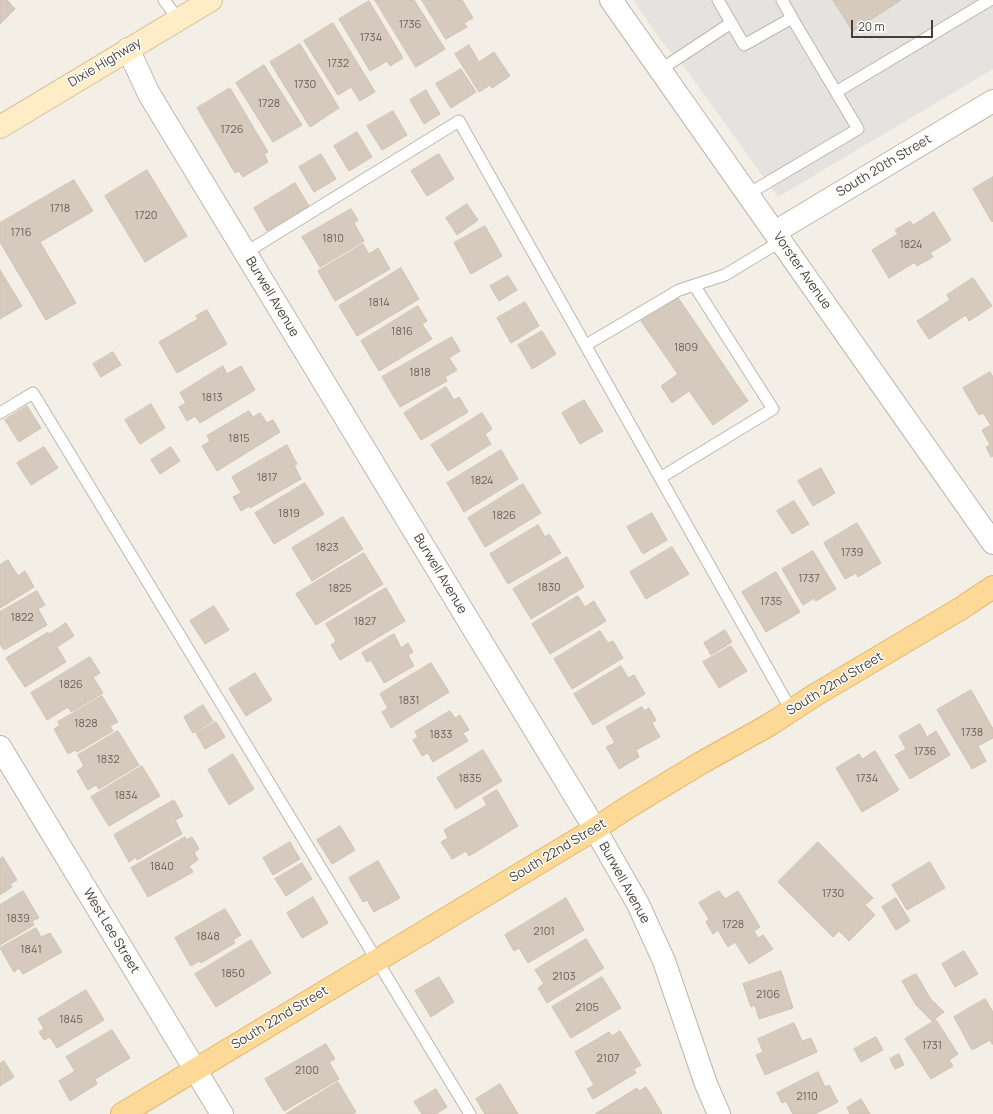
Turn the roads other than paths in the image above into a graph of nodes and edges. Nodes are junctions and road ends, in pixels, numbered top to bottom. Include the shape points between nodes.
1 (164, 0) edge
2 (211, 0) edge
3 (611, 0) edge
4 (718, 0) edge
5 (782, 0) edge
6 (990, 0) edge
7 (792, 18) junction
8 (178, 20) junction
9 (731, 23) junction
10 (128, 49) junction
11 (660, 70) junction
12 (836, 92) junction
13 (993, 101) edge
14 (0, 127) edge
15 (748, 194) junction
16 (778, 237) junction
17 (245, 253) junction
18 (694, 285) junction
19 (586, 345) junction
20 (0, 413) edge
21 (660, 478) junction
22 (993, 543) edge
23 (993, 587) edge
24 (791, 710) junction
25 (0, 747) edge
26 (594, 829) junction
27 (377, 960) junction
28 (196, 1070) junction
29 (122, 1114) edge
30 (222, 1114) edge
31 (470, 1114) edge
32 (719, 1114) edge

1 - 8 lane
2 - 8 street, Dixie Highway
3 - 11 street, Vorster Avenue
4 - 9 lane
5 - 7 lane
6 - 12 lane
7 - 9 lane via 744,45
7 - 12 lane
8 - 10 street, Dixie Highway
9 - 11 lane
10 - 14 street, Dixie Highway
10 - 17 street, Burwell Avenue via 149,94
11 - 15 street, Vorster Avenue
12 - 15 lane via 858,129
13 - 16 street, South 20th Street
15 - 16 street, Vorster Avenue
16 - 18 lane via 724,275
16 - 22 street, Vorster Avenue
17 - 19 lane via 459,120
17 - 26 street, Burwell Avenue
18 - 19 lane via 679,290
18 - 21 lane via 773,409
19 - 21 lane
20 - 27 lane via 33,393
21 - 24 lane
23 - 24 main road, South 22nd Street
24 - 26 main road, South 22nd Street
25 - 28 street, West Lee Street
26 - 27 main road, South 22nd Street
26 - 32 street, Burwell Avenue via 638,904 664,961 706,1084
27 - 28 main road, South 22nd Street
27 - 31 lane
28 - 29 main road, South 22nd Street
28 - 30 street, West Lee Street

